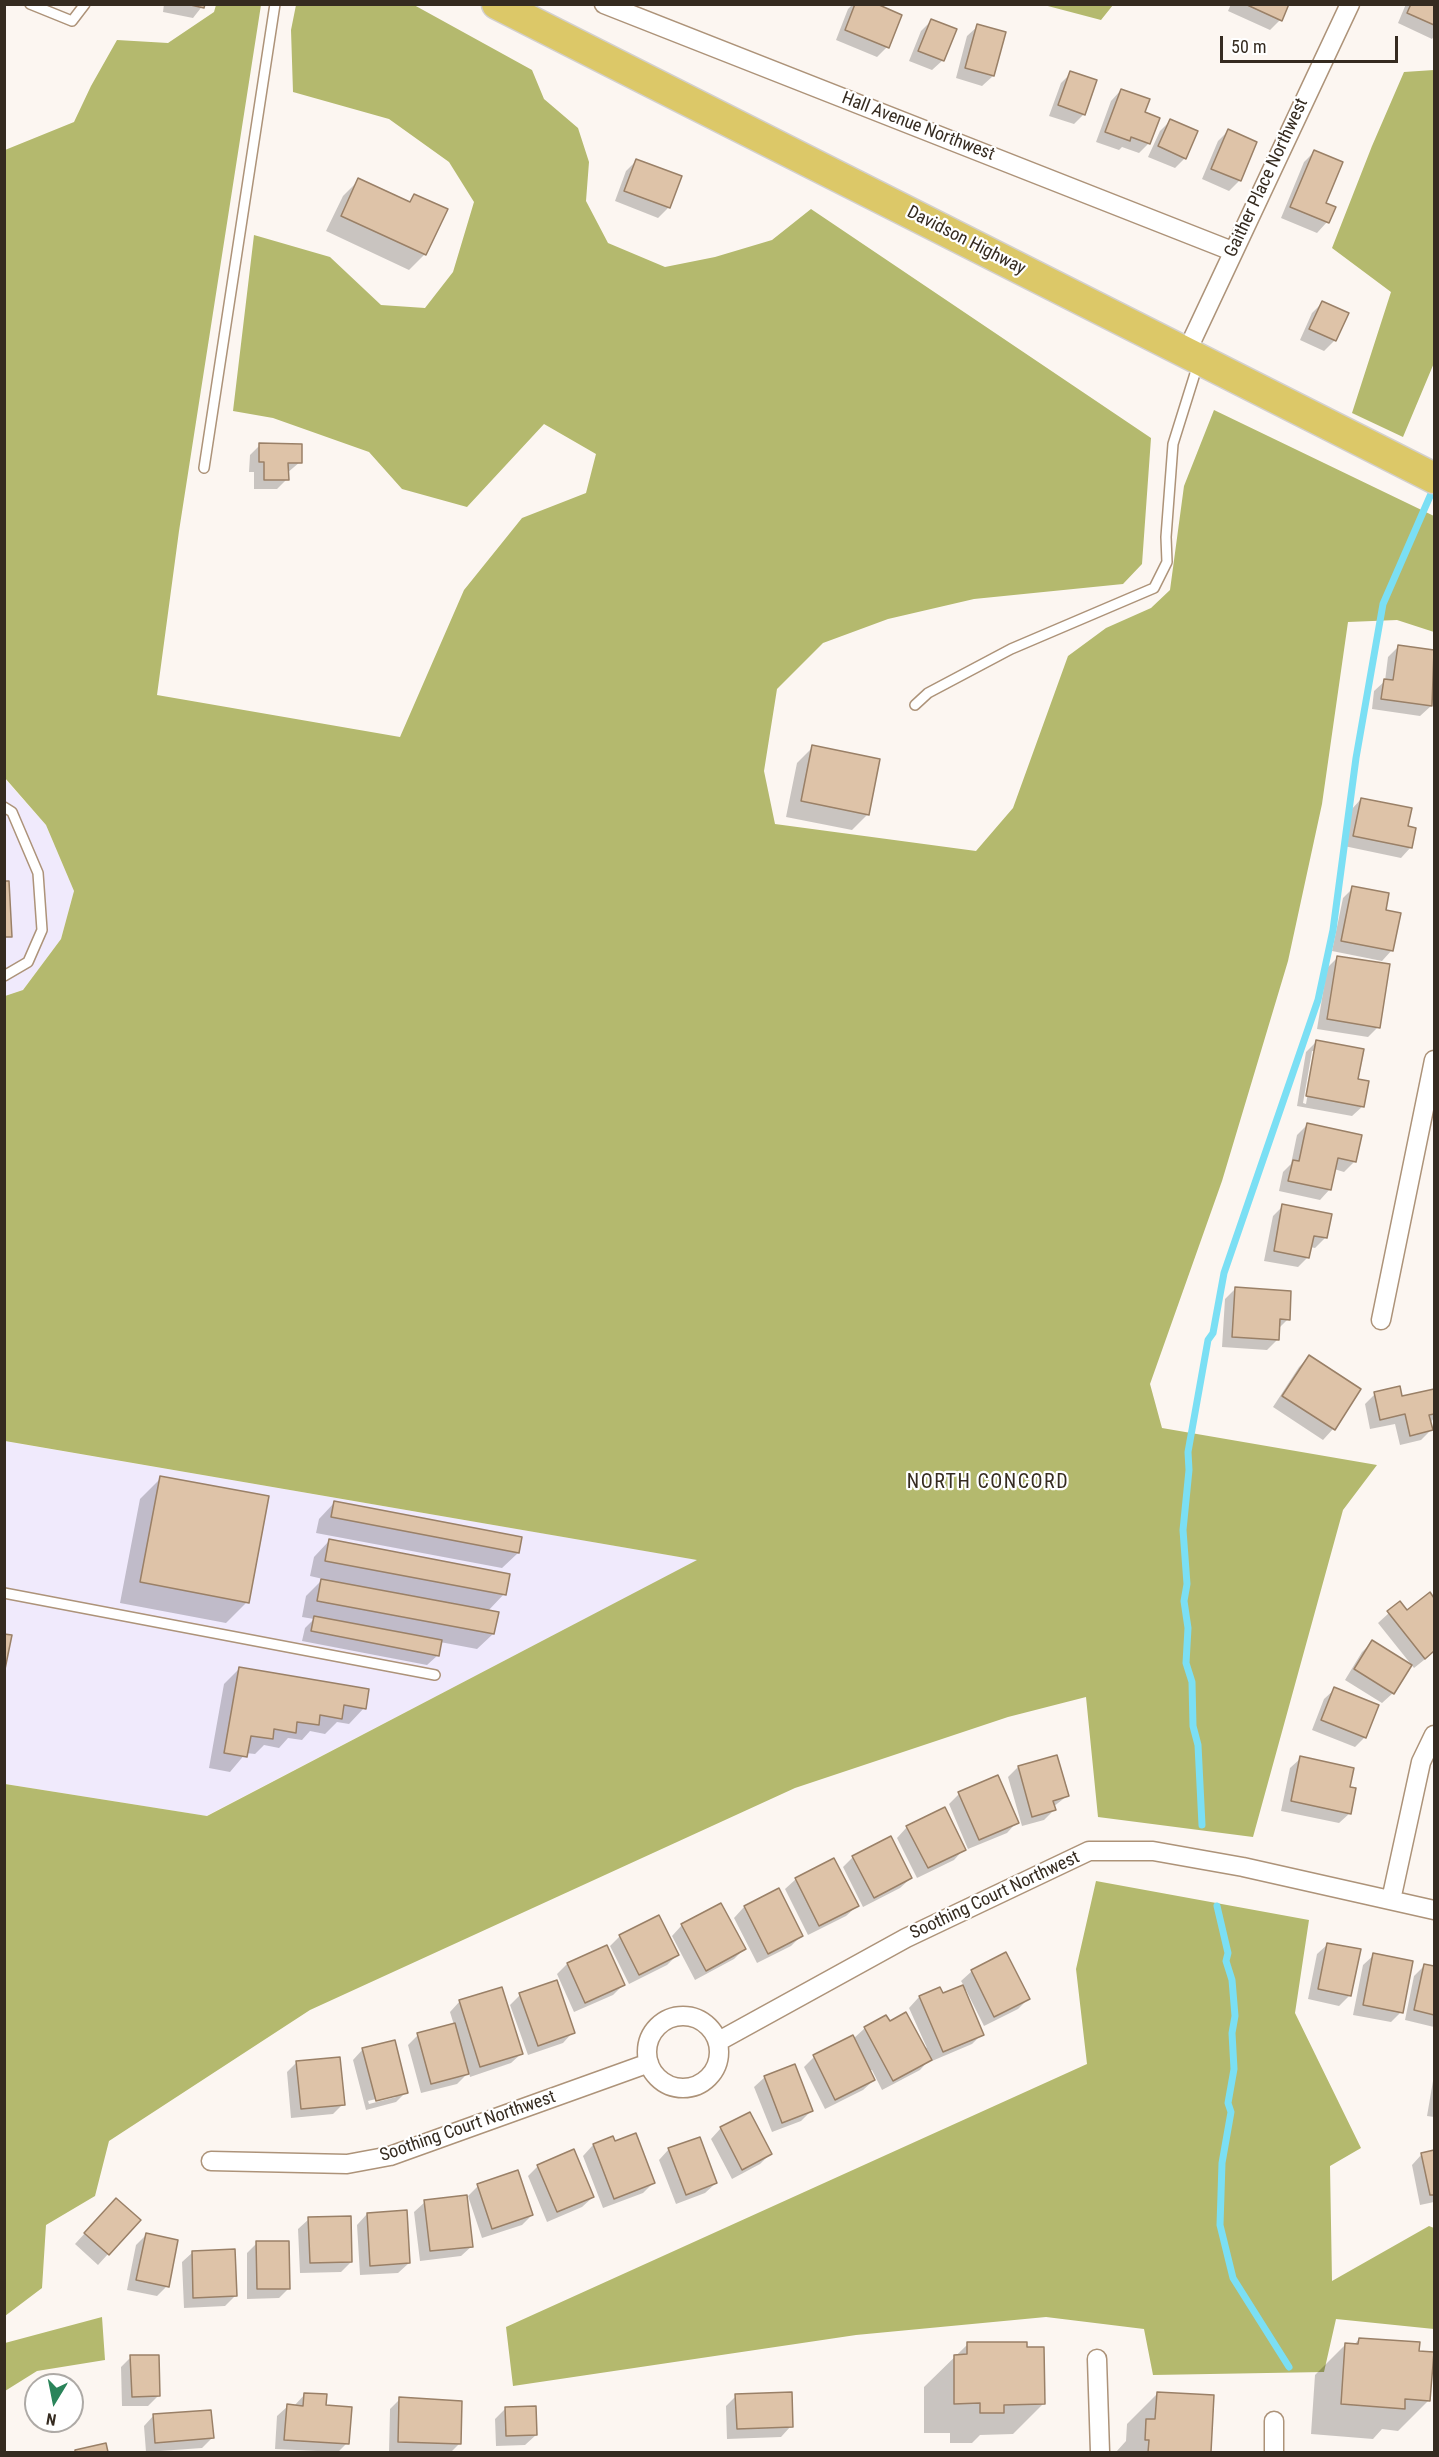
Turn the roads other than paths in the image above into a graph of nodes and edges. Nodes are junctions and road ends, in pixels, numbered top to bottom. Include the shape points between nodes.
1 (30, 4) edge
2 (85, 4) edge
3 (275, 4) edge
4 (497, 4) edge
5 (604, 4) edge
6 (1350, 4) edge
7 (1232, 251) junction
8 (1193, 356) junction
9 (204, 468) dead end
10 (1434, 477) edge
11 (915, 705) dead end
12 (4, 807) edge
13 (4, 976) edge
14 (1434, 1060) edge
15 (1430, 1106) edge
16 (1381, 1320) dead end
17 (4, 1593) edge
18 (435, 1675) dead end
19 (1434, 1735) edge
20 (1391, 1900) junction
21 (1434, 1910) edge
22 (718, 2041) junction
23 (649, 2063) junction
24 (211, 2161) dead end
25 (1096, 2359) dead end
26 (1274, 2421) dead end
27 (1100, 2452) edge
28 (1274, 2452) edge

1 - 2 lane via 72,21
3 - 9 lane
4 - 8 main road, Davidson Highway
5 - 7 street, Hall Avenue Northwest
6 - 7 street, Gaither Place Northwest
7 - 8 street, Gaither Place Northwest
8 - 10 main road, Davidson Highway
8 - 11 lane via 1173,444 1167,562 1154,588 1011,649 928,693
12 - 13 lane via 12,812 38,873 42,930 28,962
14 - 15 street
15 - 16 street
17 - 18 lane
19 - 20 street via 1421,1762
20 - 21 street, Soothing Court Northwest
20 - 22 street, Soothing Court Northwest via 1153,1851 1089,1851 906,1938
22 - 23 street via 708,2025 691,2016 672,2017 656,2028 647,2044
22 - 23 street via 720,2060 711,2077 695,2087 676,2088 659,2079
23 - 24 street, Soothing Court Northwest via 390,2157 347,2164
25 - 27 street
26 - 28 street

